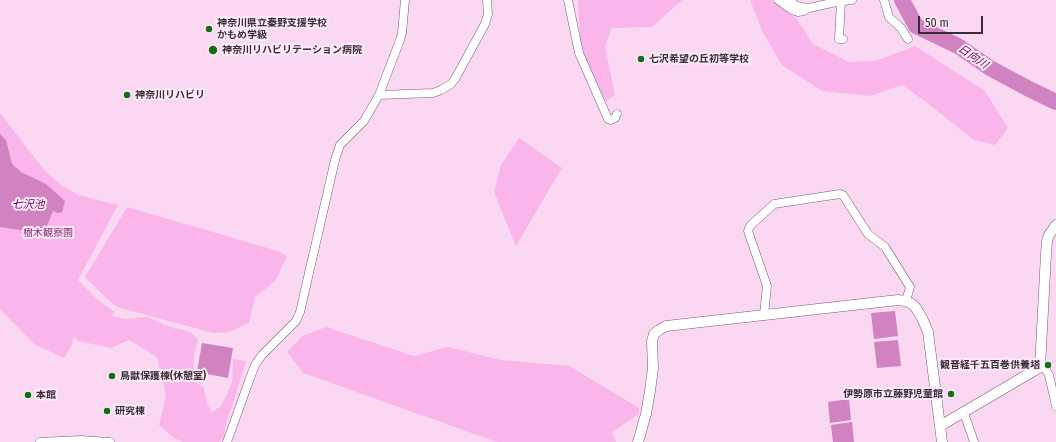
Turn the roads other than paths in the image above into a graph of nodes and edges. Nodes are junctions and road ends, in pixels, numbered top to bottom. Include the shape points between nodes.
1 (404, 0) edge
2 (487, 0) edge
3 (568, 0) edge
4 (778, 0) edge
5 (789, 0) edge
6 (852, 0) edge
7 (884, 0) edge
8 (840, 1) junction
9 (809, 8) junction
10 (843, 39) dead end
11 (908, 39) dead end
12 (379, 95) junction
13 (617, 114) dead end
14 (1056, 225) edge
15 (906, 301) junction
16 (764, 314) junction
17 (1040, 366) junction
18 (1056, 406) edge
19 (964, 412) junction
20 (940, 426) junction
21 (40, 442) edge
22 (110, 442) edge
23 (227, 442) edge
24 (638, 442) edge
25 (942, 442) edge
26 (974, 442) edge

1 - 12 street via 400,40
2 - 12 street via 488,14 485,24 451,84 433,93
3 - 13 street via 579,53 608,119 615,118
4 - 9 street via 798,12
5 - 9 street via 795,5
6 - 8 street
7 - 11 street via 889,17
8 - 9 street
8 - 10 street via 839,39
12 - 23 street via 364,121 340,145 300,312 296,321 262,355 250,378
14 - 17 street via 1047,241
15 - 16 street
15 - 16 street via 910,287 885,247 868,234 840,194 774,204 750,226 748,231 767,286
15 - 20 street via 916,308 928,332
16 - 24 street via 666,326 654,334 650,391
17 - 18 street via 1049,375
17 - 19 street
19 - 20 street
19 - 26 street
20 - 25 street
21 - 22 street

